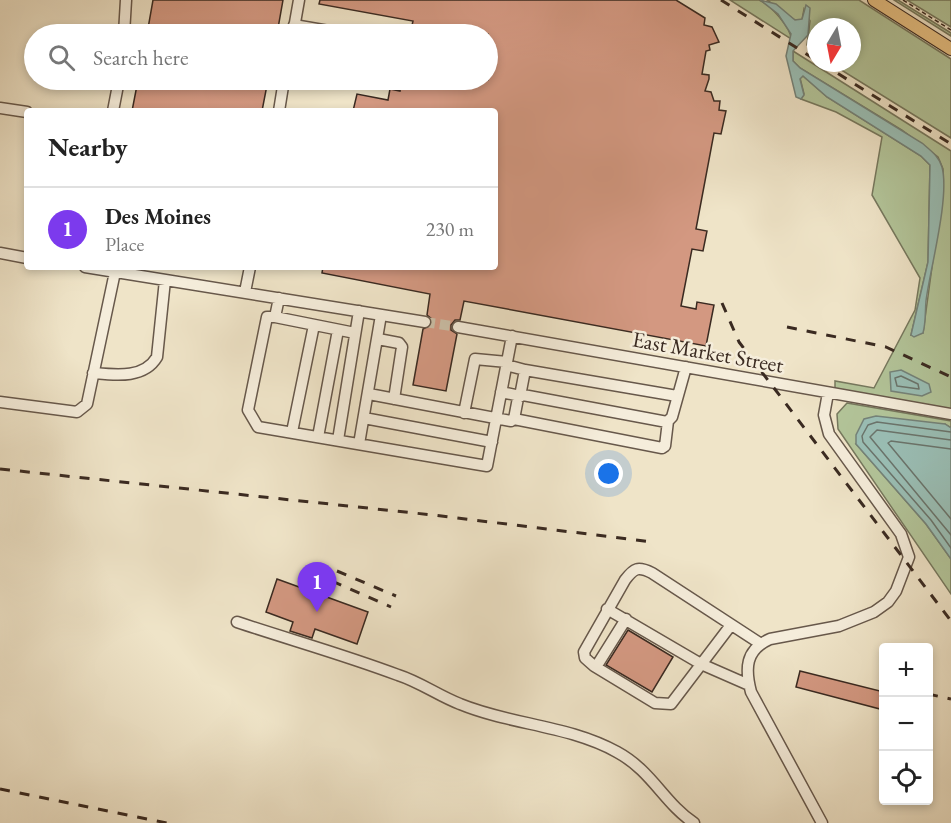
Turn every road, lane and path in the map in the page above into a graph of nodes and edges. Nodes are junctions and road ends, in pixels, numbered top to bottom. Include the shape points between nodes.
1 (126, 0) edge
2 (299, 0) edge
3 (874, 0) edge
4 (903, 0) edge
5 (125, 24) edge
6 (295, 24) edge
7 (951, 30) edge
8 (951, 49) edge
9 (117, 90) edge
10 (282, 90) edge
11 (0, 108) edge
12 (114, 108) edge
13 (279, 108) edge
14 (24, 112) edge
15 (0, 253) edge
16 (24, 257) edge
17 (103, 270) edge
18 (249, 270) edge
19 (115, 272) junction
20 (165, 280) junction
21 (245, 292) junction
22 (279, 298) junction
23 (359, 311) junction
24 (381, 315) junction
25 (275, 317) junction
26 (425, 322) tunnel mouth
27 (314, 325) junction
28 (458, 327) tunnel mouth
29 (338, 330) junction
30 (355, 333) junction
31 (512, 336) junction
32 (378, 339) junction
33 (507, 363) junction
34 (686, 367) junction
35 (525, 370) junction
36 (93, 373) junction
37 (501, 392) junction
38 (828, 393) junction
39 (369, 394) junction
40 (520, 396) junction
41 (676, 396) junction
42 (394, 399) junction
43 (0, 402) edge
44 (464, 413) junction
45 (951, 414) edge
46 (364, 418) junction
47 (496, 419) junction
48 (514, 419) junction
49 (668, 421) junction
50 (292, 432) junction
51 (318, 437) junction
52 (338, 440) junction
53 (492, 442) junction
54 (359, 444) junction
55 (608, 609) junction
56 (626, 620) junction
57 (237, 622) dead end
58 (731, 625) junction
59 (761, 644) junction
60 (701, 664) junction
61 (596, 667) junction
62 (749, 685) junction
63 (694, 823) edge
64 (822, 823) edge

1 - 5 street
2 - 6 street
3 - 8 main road
4 - 7 path
9 - 12 street
10 - 13 street
11 - 14 street
15 - 16 street
17 - 19 street
18 - 21 street
19 - 20 street
19 - 36 street
20 - 21 street
20 - 36 street via 153,364 124,376
21 - 22 street
22 - 23 street
22 - 25 street
23 - 24 street
23 - 30 street
24 - 26 street
24 - 32 street
25 - 27 street
25 - 50 street via 267,317 248,410 258,427
27 - 29 street
27 - 50 street
28 - 31 street, East Market Street
29 - 30 street
29 - 51 street
30 - 52 street
31 - 33 street
31 - 34 street, East Market Street
32 - 39 street
32 - 42 street via 402,347
33 - 35 street
33 - 37 street
33 - 44 street via 475,359
34 - 38 street, East Market Street
34 - 41 street
35 - 40 street
35 - 41 street
36 - 43 street via 87,404 77,412
37 - 40 street
37 - 47 street
38 - 45 street, East Market Street
38 - 59 street via 824,415 829,434 901,534 909,557 896,591 874,612 838,626
39 - 42 street
39 - 46 street
40 - 48 street
40 - 49 street
41 - 49 street
42 - 44 street
44 - 47 street
46 - 53 street
46 - 54 street
47 - 48 street
47 - 53 street
48 - 49 street via 662,448
50 - 51 street
51 - 52 street
52 - 54 street
53 - 54 street via 487,466
55 - 56 street
55 - 58 street via 632,569 638,568 652,573
55 - 61 street via 584,652
56 - 60 street
56 - 61 street
57 - 63 street via 400,675 459,704 618,752 652,778 678,813
58 - 59 street
58 - 60 street
59 - 62 street via 748,657
60 - 61 street via 671,704 665,705 655,704
60 - 62 street
62 - 64 street

